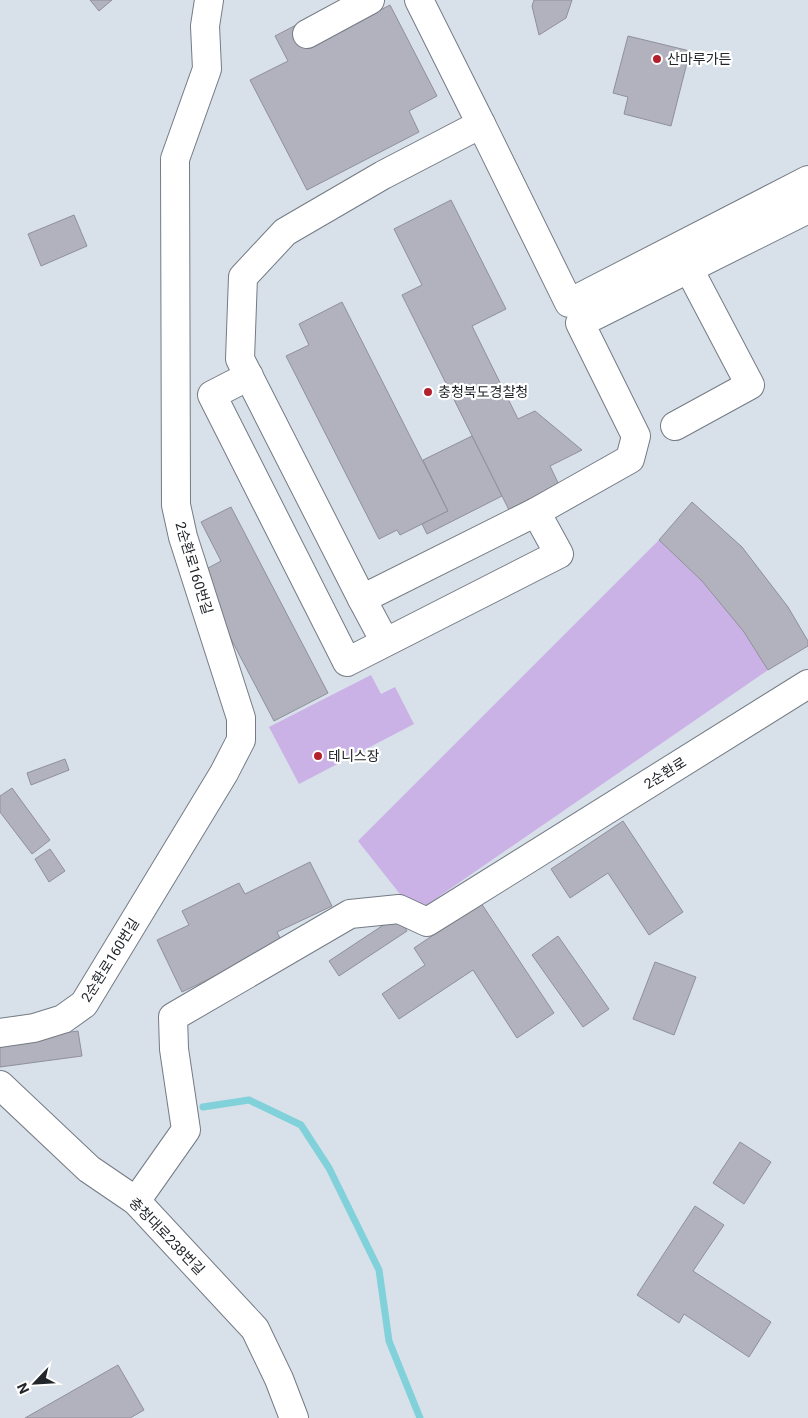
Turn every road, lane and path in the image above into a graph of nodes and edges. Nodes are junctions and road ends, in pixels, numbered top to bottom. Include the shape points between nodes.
1 (209, 0) edge
2 (370, 0) edge
3 (419, 0) edge
4 (306, 34) dead end
5 (481, 124) junction
6 (808, 180) edge
7 (808, 209) edge
8 (683, 258) junction
9 (575, 313) junction
10 (249, 376) junction
11 (675, 426) dead end
12 (536, 512) junction
13 (357, 588) junction
14 (314, 597) junction
15 (385, 642) junction
16 (808, 684) edge
17 (0, 1033) edge
18 (0, 1085) edge
19 (136, 1201) junction
20 (294, 1418) edge

1 - 17 street, 2순환로160번길 via 205,26 207,69 175,159 176,505 241,718 241,740 84,1004 63,1019
2 - 4 street
3 - 5 street
5 - 9 street
5 - 10 street via 383,175 285,232 255,264 243,278 240,359
6 - 8 street
7 - 8 street
8 - 9 street
8 - 11 street via 750,385
9 - 12 street via 636,436 630,459
10 - 13 street
10 - 14 street via 212,395
12 - 13 street via 402,577
12 - 15 street via 559,554
13 - 14 street
13 - 15 street
14 - 15 street via 347,662
16 - 19 street, 2순환로 via 427,922 399,909 350,914 174,1017 174,1049 186,1130
18 - 19 street, 충청대로238번길 via 89,1169
19 - 20 street, 충청대로238번길 via 255,1329

